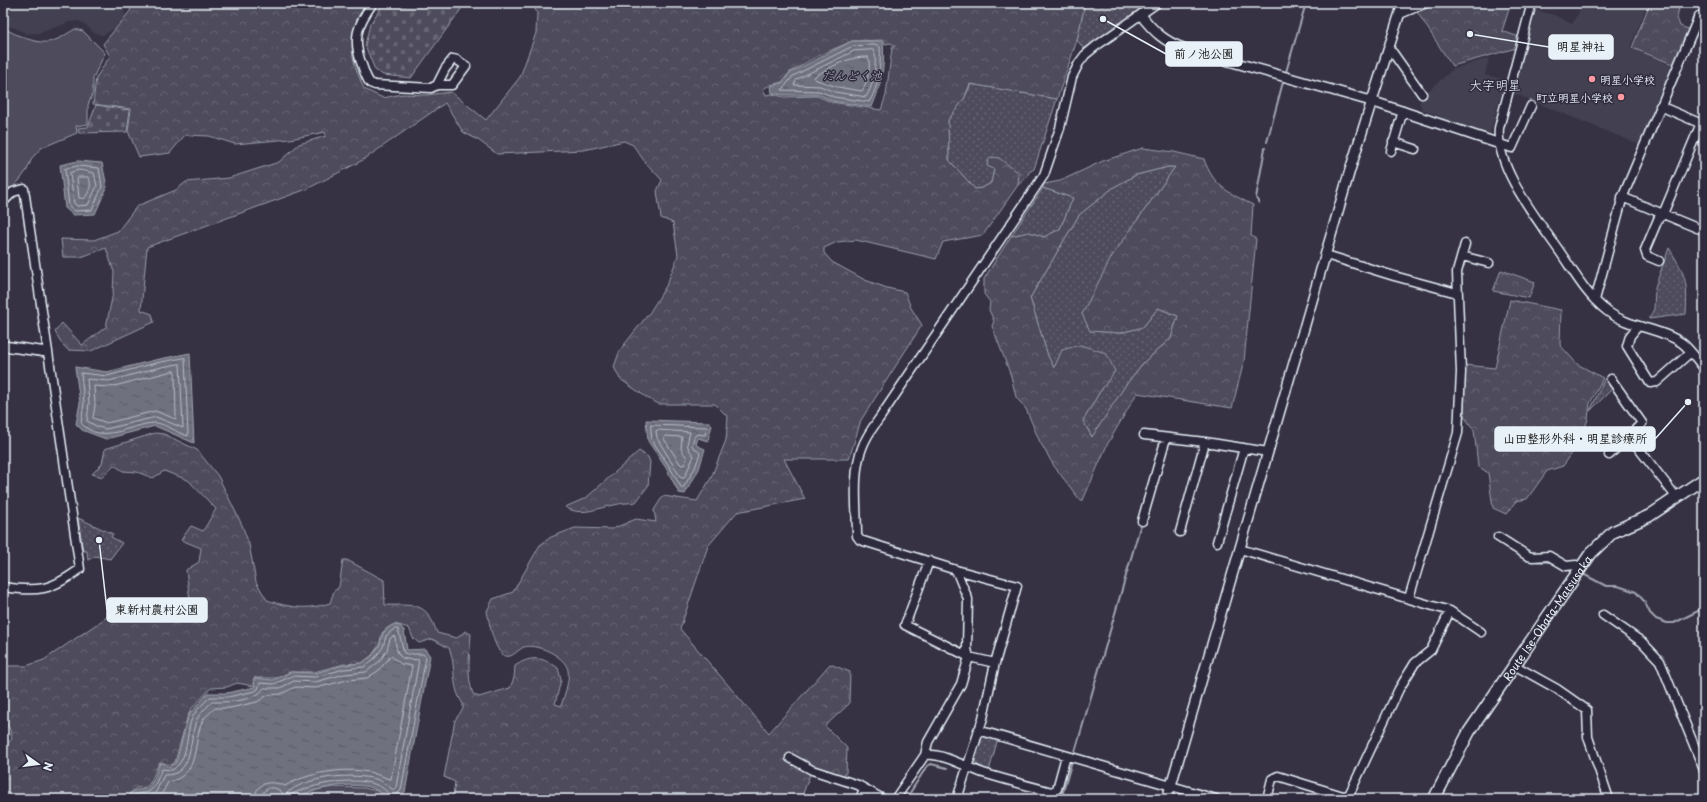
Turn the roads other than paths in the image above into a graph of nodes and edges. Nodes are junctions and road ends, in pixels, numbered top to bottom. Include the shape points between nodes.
1 (373, 3) edge
2 (1157, 3) edge
3 (1403, 3) edge
4 (1426, 3) edge
5 (1532, 4) edge
6 (1400, 14) junction
7 (1141, 15) junction
8 (1699, 16) dead end
9 (1388, 50) junction
10 (437, 85) dead end
11 (1422, 94) dead end
12 (1371, 101) junction
13 (1531, 106) dead end
14 (1660, 106) junction
15 (1403, 111) junction
16 (1703, 124) edge
17 (1393, 142) junction
18 (1500, 144) junction
19 (1415, 149) dead end
20 (1391, 150) dead end
21 (1622, 197) junction
22 (3, 202) edge
23 (1663, 214) junction
24 (1704, 227) edge
25 (1465, 244) dead end
26 (1326, 255) junction
27 (1462, 256) junction
28 (1659, 261) dead end
29 (1489, 263) dead end
30 (1457, 293) junction
31 (1595, 300) junction
32 (1638, 326) junction
33 (3, 346) edge
34 (47, 352) junction
35 (1690, 352) junction
36 (1704, 368) edge
37 (1611, 379) dead end
38 (1144, 436) dead end
39 (1629, 436) junction
40 (1166, 438) junction
41 (1205, 442) junction
42 (1244, 448) junction
43 (1268, 452) junction
44 (1609, 455) dead end
45 (1704, 479) edge
46 (1677, 498) junction
47 (1142, 521) dead end
48 (1180, 532) dead end
49 (1498, 537) dead end
50 (1217, 542) dead end
51 (1240, 549) junction
52 (929, 561) junction
53 (1581, 568) junction
54 (956, 570) junction
55 (3, 587) edge
56 (1409, 598) junction
57 (1450, 612) junction
58 (1603, 615) dead end
59 (1481, 632) dead end
60 (969, 657) junction
61 (995, 663) junction
62 (1514, 664) junction
63 (978, 730) junction
64 (924, 755) junction
65 (1066, 756) junction
66 (790, 758) dead end
67 (967, 765) junction
68 (1704, 770) edge
69 (1171, 785) junction
70 (864, 789) junction
71 (860, 799) edge
72 (883, 799) edge
73 (895, 799) edge
74 (957, 799) edge
75 (1167, 799) edge
76 (1216, 799) edge
77 (1267, 799) edge
78 (1434, 799) edge
79 (1608, 799) edge

1 - 10 street via 362,19 357,38 360,60 370,83 423,88
2 - 7 street
3 - 6 street
4 - 6 street
5 - 18 street via 1501,117 1498,133
6 - 9 street
7 - 12 street via 1158,35 1178,46
7 - 52 street via 1096,46 1079,63 1072,77 1060,128 1044,175 880,416 862,448 858,463 857,536 866,542
8 - 14 street
9 - 11 street via 1393,53
9 - 12 street
12 - 15 street
12 - 26 street
13 - 18 street via 1512,148
14 - 16 street
14 - 21 street
15 - 17 street
15 - 18 street
16 - 23 street
17 - 19 street
17 - 20 street
18 - 31 street via 1519,193
21 - 23 street
21 - 31 street
22 - 34 street via 13,192 24,189
23 - 24 street via 1697,228
23 - 28 street via 1645,250 1647,256
25 - 27 street
26 - 30 street
26 - 43 street
27 - 29 street
27 - 30 street
30 - 56 street via 1461,372 1458,433
31 - 32 street via 1613,315
32 - 35 street via 1676,339
32 - 35 street via 1626,346 1650,383 1657,382
33 - 34 street
34 - 55 street via 80,569 47,588 30,590
35 - 36 street
37 - 39 street via 1642,423
38 - 40 street
39 - 44 street
39 - 46 street
40 - 41 street
40 - 47 street
41 - 42 street
41 - 48 street
42 - 43 street
42 - 50 street
43 - 51 street
45 - 46 main road, Route Ise-Obata-Matsusaka
46 - 53 main road, Route Ise-Obata-Matsusaka via 1649,516 1613,532
49 - 53 street via 1528,556 1549,556 1566,566 1576,565
51 - 56 street
51 - 69 street
52 - 54 street
52 - 60 street via 905,625
53 - 62 main road, Route Ise-Obata-Matsusaka
54 - 60 street via 968,599
54 - 61 street via 1017,586
56 - 57 street
57 - 59 street
57 - 77 street via 1431,650 1415,664 1399,689 1349,795 1343,796 1278,776 1272,779
58 - 68 street via 1642,642 1660,661
60 - 61 street
60 - 64 street via 961,684 928,742
61 - 63 street
62 - 78 main road, Route Ise-Obata-Matsusaka via 1468,732
62 - 79 street via 1587,710 1588,737
63 - 65 street
63 - 67 street
64 - 67 street
64 - 73 street
65 - 67 street via 1057,789 1053,792 999,778
65 - 69 street
66 - 70 street via 812,770 852,782
67 - 74 street
69 - 75 street
69 - 76 street
70 - 71 street
70 - 72 street

